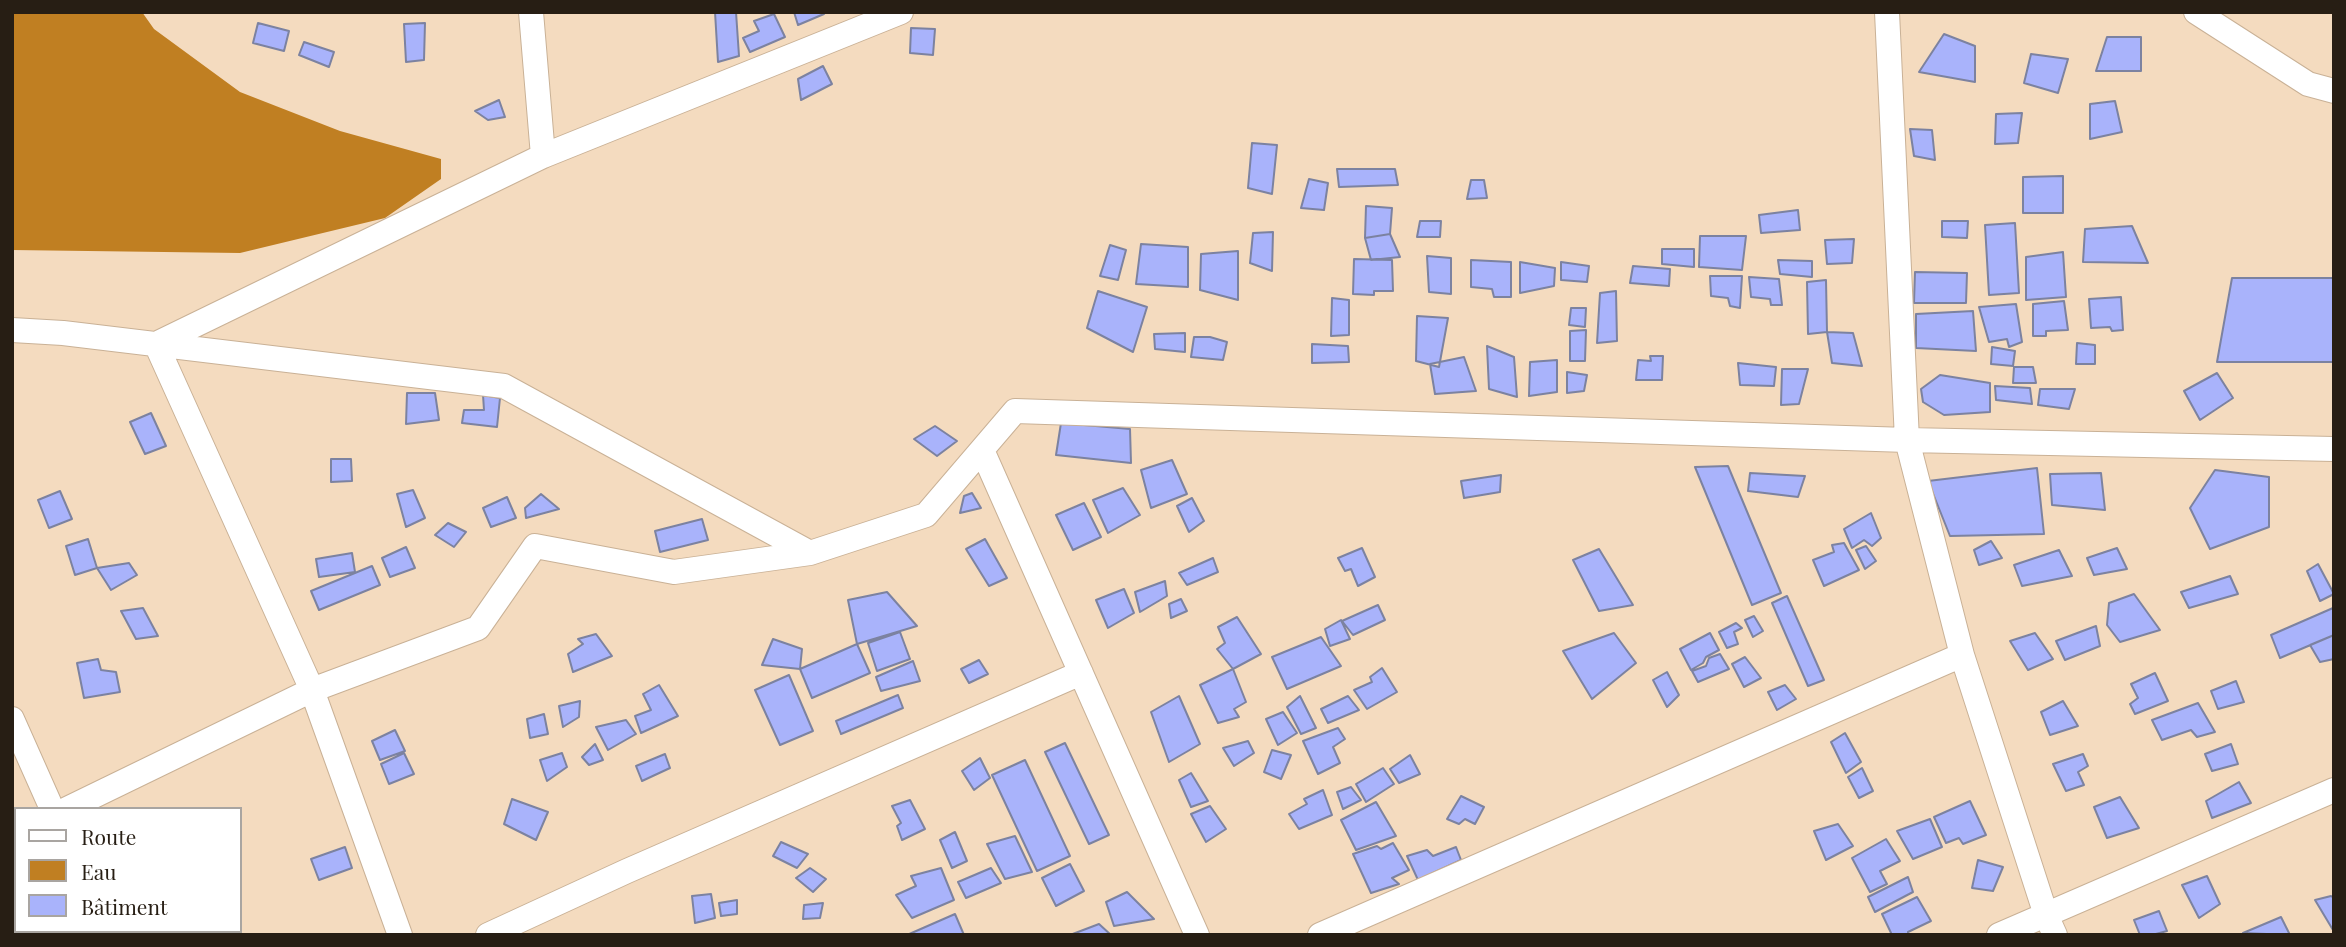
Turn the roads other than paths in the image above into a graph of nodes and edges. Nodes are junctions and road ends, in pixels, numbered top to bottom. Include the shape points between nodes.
1 (531, 12) edge
2 (901, 12) edge
3 (1887, 12) edge
4 (2196, 12) edge
5 (2334, 91) edge
6 (543, 156) junction
7 (12, 330) edge
8 (156, 344) junction
9 (1907, 440) junction
10 (2334, 449) edge
11 (982, 450) junction
12 (810, 553) junction
13 (1962, 655) junction
14 (1081, 673) junction
15 (312, 690) junction
16 (12, 719) edge
17 (2334, 790) edge
18 (51, 807) edge
19 (71, 807) edge
20 (2051, 925) edge
21 (400, 935) edge
22 (488, 935) edge
23 (1197, 935) edge
24 (1320, 935) edge
25 (1999, 935) edge

1 - 6 street
2 - 6 street
3 - 9 street
4 - 5 street via 2308,84
6 - 8 street
7 - 8 street
8 - 12 street via 504,386
8 - 15 street
9 - 10 street
9 - 11 street via 1015,411
9 - 13 street
11 - 12 street via 926,515
11 - 14 street
12 - 15 street via 674,572 535,546 478,628
13 - 20 street
13 - 24 street
14 - 22 street
14 - 23 street
15 - 19 street
15 - 21 street
16 - 18 street
17 - 20 street
20 - 25 street

